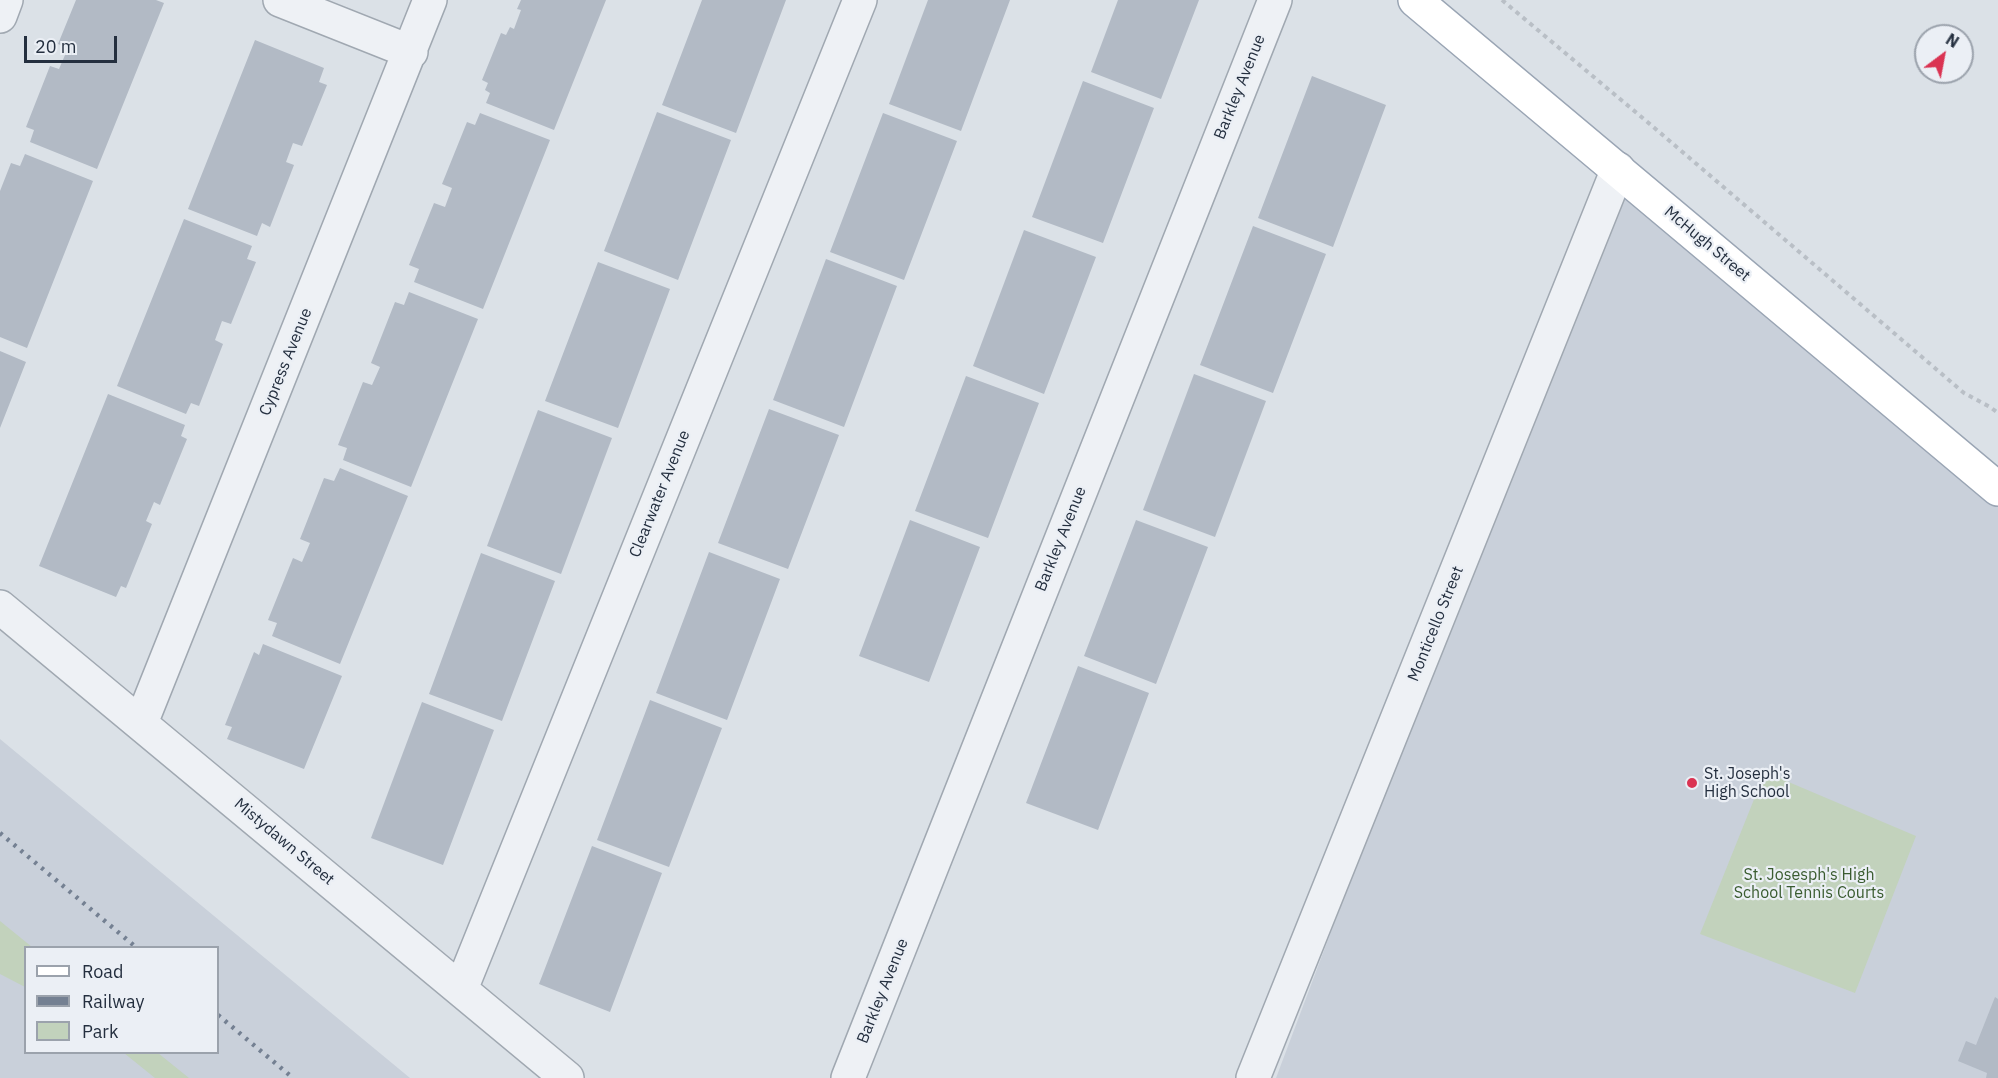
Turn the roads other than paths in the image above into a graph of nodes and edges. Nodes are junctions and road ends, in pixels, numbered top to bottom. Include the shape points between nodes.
1 (6, 0) edge
2 (280, 0) edge
3 (430, 0) edge
4 (860, 0) edge
5 (1275, 0) edge
6 (1415, 0) edge
7 (0, 16) edge
8 (411, 52) junction
9 (1618, 169) junction
10 (1998, 489) edge
11 (0, 607) edge
12 (141, 723) junction
13 (461, 989) junction
14 (567, 1078) edge
15 (848, 1078) edge
16 (1253, 1078) edge

1 - 7 street
2 - 8 street
3 - 8 street, Cypress Avenue
4 - 13 street, Clearwater Avenue
5 - 15 street, Barkley Avenue
6 - 9 main road, McHugh Street
8 - 12 street, Cypress Avenue
9 - 10 main road, McHugh Street
9 - 16 street, Monticello Street
11 - 12 street, Mistydawn Street
12 - 13 street, Mistydawn Street
13 - 14 street, Mistydawn Street

